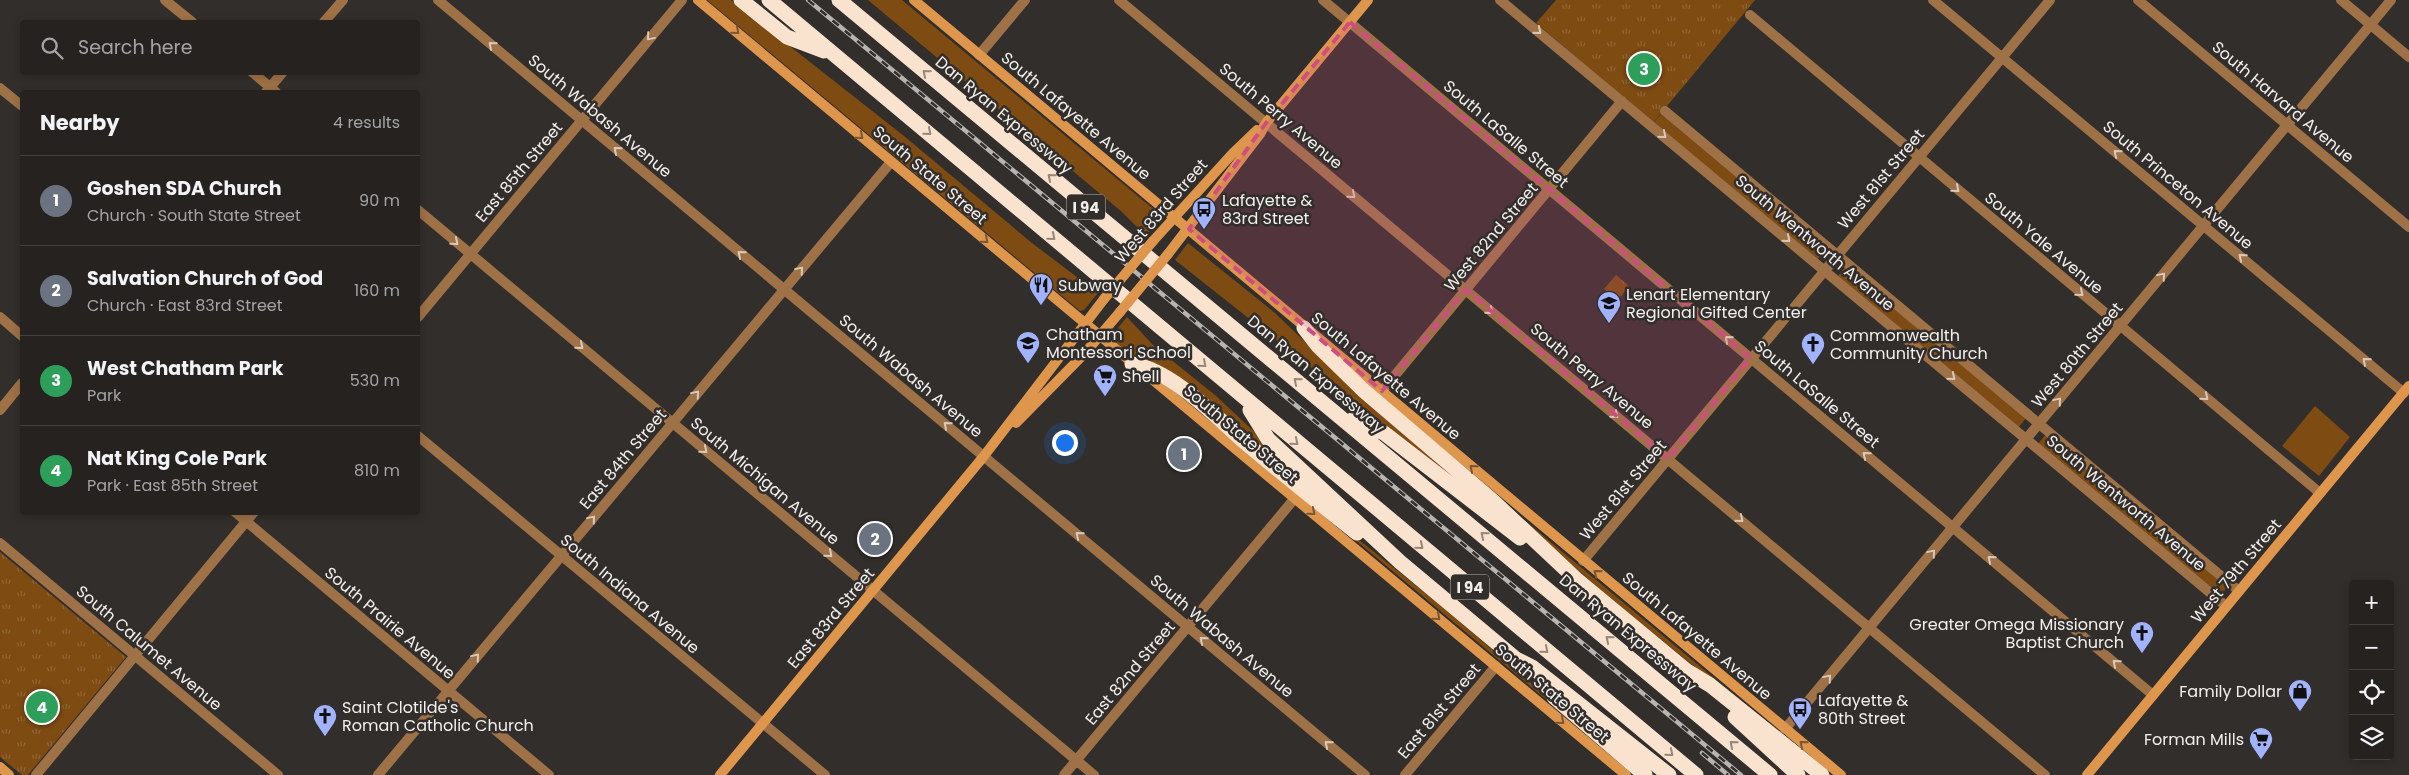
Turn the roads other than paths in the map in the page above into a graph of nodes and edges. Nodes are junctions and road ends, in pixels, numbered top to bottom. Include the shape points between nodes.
1 (166, 0) edge
2 (343, 0) edge
3 (438, 0) edge
4 (682, 0) edge
5 (698, 0) edge
6 (741, 0) edge
7 (769, 0) edge
8 (839, 0) edge
9 (914, 0) edge
10 (1025, 0) edge
11 (1119, 0) edge
12 (1323, 0) edge
13 (1368, 0) edge
14 (1500, 0) edge
15 (1933, 0) edge
16 (2050, 0) edge
17 (2138, 0) edge
18 (2341, 0) edge
19 (2391, 0) edge
20 (1750, 15) dead end
21 (190, 20) edge
22 (326, 20) edge
23 (1350, 22) junction
24 (2371, 25) junction
25 (979, 55) junction
26 (836, 56) junction
27 (2002, 57) junction
28 (2409, 57) edge
29 (255, 75) edge
30 (280, 75) edge
31 (0, 88) edge
32 (270, 90) edge
33 (272, 90) edge
34 (1622, 101) junction
35 (20, 104) edge
36 (1665, 111) dead end
37 (582, 120) junction
38 (1266, 123) junction
39 (2287, 125) junction
40 (1918, 158) junction
41 (891, 162) junction
42 (1549, 189) junction
43 (420, 212) edge
44 (1174, 217) junction
45 (2204, 226) junction
46 (2409, 228) edge
47 (1189, 229) junction
48 (470, 254) junction
49 (1838, 254) junction
50 (1824, 270) junction
51 (784, 289) junction
52 (1466, 290) junction
53 (420, 315) edge
54 (0, 317) edge
55 (1085, 323) junction
56 (2120, 326) junction
57 (1304, 328) junction
58 (20, 334) edge
59 (1100, 336) junction
60 (1751, 358) junction
61 (1132, 364) junction
62 (20, 385) edge
63 (2406, 390) edge
64 (1382, 391) junction
65 (1244, 399) junction
66 (0, 410) edge
67 (1335, 412) junction
68 (672, 423) junction
69 (2039, 423) junction
70 (420, 438) edge
71 (2026, 439) junction
72 (984, 456) junction
73 (1668, 459) junction
74 (2320, 494) junction
75 (1295, 498) junction
76 (239, 515) edge
77 (252, 515) edge
78 (247, 522) junction
79 (1953, 527) junction
80 (0, 543) edge
81 (561, 556) junction
82 (1583, 561) junction
83 (1400, 562) junction
84 (1576, 579) junction
85 (2239, 590) junction
86 (873, 591) junction
87 (2226, 606) junction
88 (1188, 627) junction
89 (1869, 628) junction
90 (135, 656) junction
91 (1516, 659) junction
92 (1496, 666) junction
93 (1688, 671) junction
94 (448, 691) junction
95 (2153, 695) junction
96 (762, 724) junction
97 (1785, 729) junction
98 (1076, 760) junction
99 (0, 767) edge
100 (9, 775) edge
101 (36, 775) edge
102 (278, 775) edge
103 (378, 775) edge
104 (549, 775) edge
105 (720, 775) edge
106 (825, 775) edge
107 (1064, 775) edge
108 (1094, 775) edge
109 (1366, 775) edge
110 (1405, 775) edge
111 (1626, 775) edge
112 (1645, 775) edge
113 (1670, 775) edge
114 (1696, 775) edge
115 (1770, 775) edge
116 (1798, 775) edge
117 (1822, 775) edge
118 (1841, 775) edge
119 (2045, 775) edge
120 (2087, 775) edge

1 - 21 street
2 - 22 street
37 -> 3 street, South Wabash Avenue
4 -> 37 street, East 85th Street
5 -> 41 main road, South State Street
6 - 26 highway via 787,36
7 - 26 highway, I 94
67 -> 8 highway, Dan Ryan Expressway / I 94
9 - 25 main road, South Lafayette Avenue
10 - 25 street
11 - 38 street, South Perry Avenue
12 - 23 street, South LaSalle Street
13 - 23 main road, West 83rd Street
14 -> 34 street, South Wentworth Avenue
15 - 27 street, South Princeton Avenue
16 - 27 street, West 81st Street
17 - 39 street, South Harvard Avenue
18 - 24 street
19 - 24 street, West 80th Street
20 - 40 street, South Yale Avenue
23 - 38 main road, West 83rd Street
23 - 42 street, South LaSalle Street
24 - 28 street
24 - 39 street, West 80th Street
25 - 44 main road, South Lafayette Avenue
26 -> 65 highway, I 94
27 - 40 street, West 81st Street
45 -> 27 street, South Princeton Avenue
29 - 32 street
30 - 33 street
31 - 35 street
34 - 42 street, West 82nd Street
34 -> 50 street, South Wentworth Avenue
36 - 49 street, South Wentworth Avenue
37 - 48 street, East 85th Street
51 -> 37 street, South Wabash Avenue
38 - 44 main road, West 83rd Street via 1233,153
38 - 47 main road, West 83rd Street
38 -> 52 street, South Perry Avenue
39 - 45 street, West 80th Street
39 - 46 street, South Harvard Avenue
40 - 49 street, West 81st Street
40 -> 56 street, South Yale Avenue
51 -> 41 street, East 84th Street
41 -> 55 main road, South State Street
42 - 52 street, West 82nd Street
60 -> 42 street, South LaSalle Street
43 -> 48 street, South Michigan Avenue
44 - 47 main road, South Lafayette Avenue
44 - 55 main road, West 83rd Street, bridge
56 -> 45 street, West 80th Street
63 -> 45 street, South Princeton Avenue
47 - 57 main road, South Lafayette Avenue
47 - 59 main road, West 83rd Street, bridge
48 - 53 street, East 85th Street
48 -> 68 street, South Michigan Avenue
49 - 50 street, West 81st Street
49 - 69 street, South Wentworth Avenue
50 - 60 street, West 81st Street
50 -> 71 street, South Wentworth Avenue
68 -> 51 street, East 84th Street
72 -> 51 street, South Wabash Avenue
52 - 64 street, West 82nd Street
52 -> 73 street, South Perry Avenue
54 - 58 street
55 - 59 main road, South State Street
55 - 72 main road, East 83rd Street
69 -> 56 street, West 80th Street
56 -> 74 street, South Yale Avenue
57 - 64 main road, South Lafayette Avenue
57 - 84 highway via 1363,390 1493,500
59 - 61 main road, South State Street
59 - 72 main road, East 83rd Street
60 - 73 street, West 81st Street
79 -> 60 street, South LaSalle Street
61 - 75 main road, South State Street
61 - 83 highway via 1147,366 1183,390 1321,505
62 - 66 street
63 - 74 main road, West 79th Street
82 -> 64 main road, South Lafayette Avenue
65 - 83 highway via 1268,439
65 -> 114 highway, I 94
67 - 84 highway via 1384,433
115 -> 67 highway, Dan Ryan Expressway / I 94
81 -> 68 street, East 84th Street
68 -> 86 street, South Michigan Avenue
69 - 71 street, West 80th Street
69 - 85 street, South Wentworth Avenue
70 - 81 street, South Indiana Avenue
71 - 79 street, West 80th Street
71 - 87 street, South Wentworth Avenue
72 - 86 main road, East 83rd Street
88 -> 72 street, South Wabash Avenue
73 - 82 street, West 81st Street
73 -> 89 street, South Perry Avenue
74 - 85 main road, West 79th Street
75 - 88 street, East 82nd Street
75 -> 92 main road, South State Street
76 - 78 street, South Prairie Avenue
77 - 78 street
78 - 90 street
78 - 94 street, South Prairie Avenue
89 -> 79 street, West 80th Street
95 -> 79 street, South LaSalle Street
80 - 90 street, South Calumet Avenue
94 -> 81 street, East 84th Street
81 - 96 street, South Indiana Avenue
97 -> 82 main road, South Lafayette Avenue
83 - 91 highway
84 - 93 highway
85 - 87 main road, West 79th Street
86 - 96 main road, East 83rd Street
86 - 98 street, South Michigan Avenue
87 - 95 main road, West 79th Street
88 - 98 street, East 82nd Street
109 -> 88 street, South Wabash Avenue
97 -> 89 street, West 80th Street
89 - 119 street, South Perry Avenue
90 - 101 street
90 - 102 street, South Calumet Avenue
91 - 112 highway via 1527,673
91 - 113 highway via 1532,667
92 - 110 street, East 81st Street
92 -> 111 main road, South State Street
93 - 116 highway
93 - 117 highway
94 - 103 street, East 84th Street
94 - 104 street, South Prairie Avenue
95 - 120 main road, West 79th Street
96 - 105 main road, East 83rd Street
96 - 106 street, South Indiana Avenue
118 -> 97 main road, South Lafayette Avenue
98 - 107 street, East 82nd Street
98 - 108 street, South Michigan Avenue
99 - 100 main road

